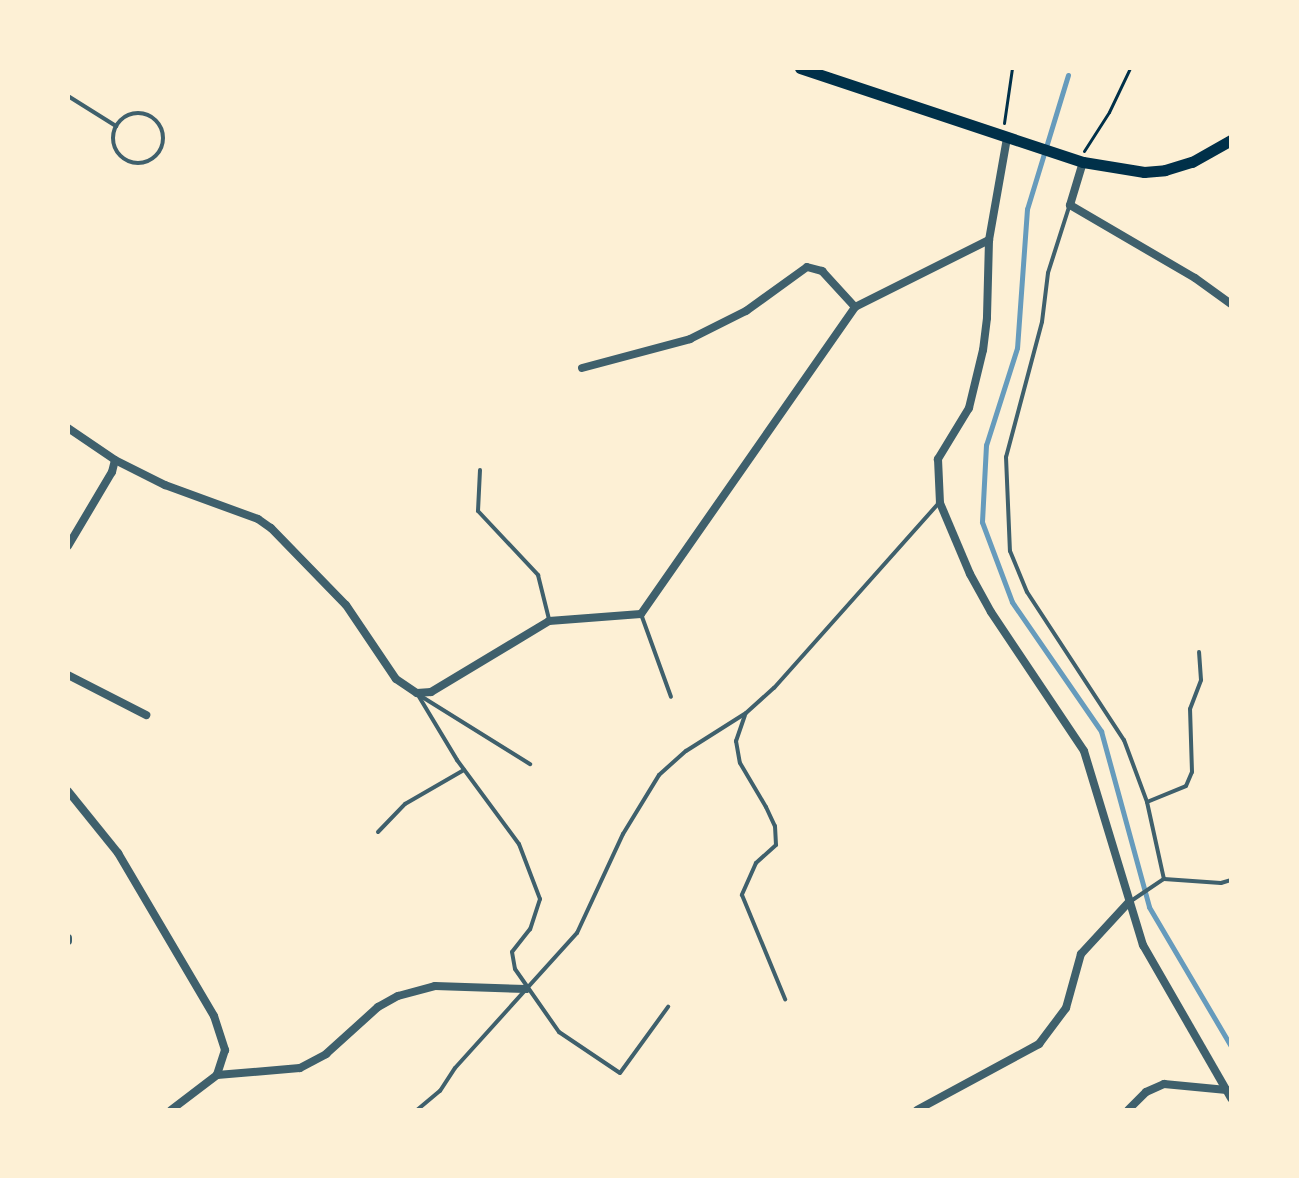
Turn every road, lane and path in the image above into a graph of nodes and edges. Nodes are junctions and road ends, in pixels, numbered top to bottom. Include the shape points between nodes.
1 (800, 68) edge
2 (1012, 68) edge
3 (1130, 68) edge
4 (68, 96) edge
5 (116, 126) junction
6 (1008, 139) junction
7 (1231, 140) edge
8 (1080, 161) junction
9 (1070, 205) junction
10 (989, 240) junction
11 (1231, 304) edge
12 (855, 307) junction
13 (582, 368) dead end
14 (68, 428) edge
15 (115, 460) junction
16 (480, 470) dead end
17 (940, 503) junction
18 (68, 546) edge
19 (641, 614) junction
20 (549, 621) junction
21 (1199, 652) dead end
22 (68, 675) edge
23 (417, 693) junction
24 (671, 697) dead end
25 (746, 713) junction
26 (146, 715) dead end
27 (530, 764) dead end
28 (464, 770) junction
29 (68, 791) edge
30 (1147, 802) junction
31 (378, 832) dead end
32 (1164, 879) junction
33 (1231, 880) edge
34 (1129, 902) junction
35 (526, 989) junction
36 (785, 999) dead end
37 (668, 1007) dead end
38 (217, 1075) junction
39 (1229, 1094) edge
40 (171, 1110) edge
41 (417, 1110) edge
42 (917, 1110) edge
43 (1128, 1110) edge

1 - 6 main road
2 - 6 path
3 - 8 path
4 - 5 lane
5 - 5 lane via 136,112 152,117 163,130 162,147 151,160 127,161 115,149
6 - 8 main road
6 - 10 street
7 - 8 main road via 1165,170 1144,172
8 - 9 street
9 - 11 street via 1184,270
9 - 30 lane via 1048,273 1042,322 1006,457 1010,551 1027,592 1124,740
10 - 12 street
10 - 17 street via 987,318 977,383 969,408 938,459
12 - 13 street via 822,271 807,267 746,311 690,339
12 - 19 street
14 - 15 street
15 - 18 street
15 - 23 street via 271,528 346,605 396,679
16 - 20 lane via 478,511 538,575
17 - 25 lane
17 - 34 street via 991,612 1084,751
19 - 20 street
19 - 24 lane
20 - 23 street via 431,692
21 - 30 lane via 1201,680 1190,709 1192,772 1186,786
22 - 26 street
23 - 27 lane
23 - 28 lane
25 - 35 lane via 659,775 617,847 577,933
25 - 36 lane via 736,741 740,763 775,826 776,845 756,863 742,895
28 - 31 lane via 405,804
28 - 35 lane via 519,844 540,899 530,929 512,952
29 - 38 street via 118,853 214,1016 225,1050
30 - 32 lane
32 - 33 lane
32 - 34 lane
34 - 39 street via 1143,945
34 - 42 street via 1081,954 1066,1008 1039,1044
35 - 37 lane via 559,1032 620,1073
35 - 38 street via 435,986 398,996 326,1054 300,1068
35 - 41 lane via 440,1091
38 - 40 street
39 - 43 street via 1164,1084 1146,1092

